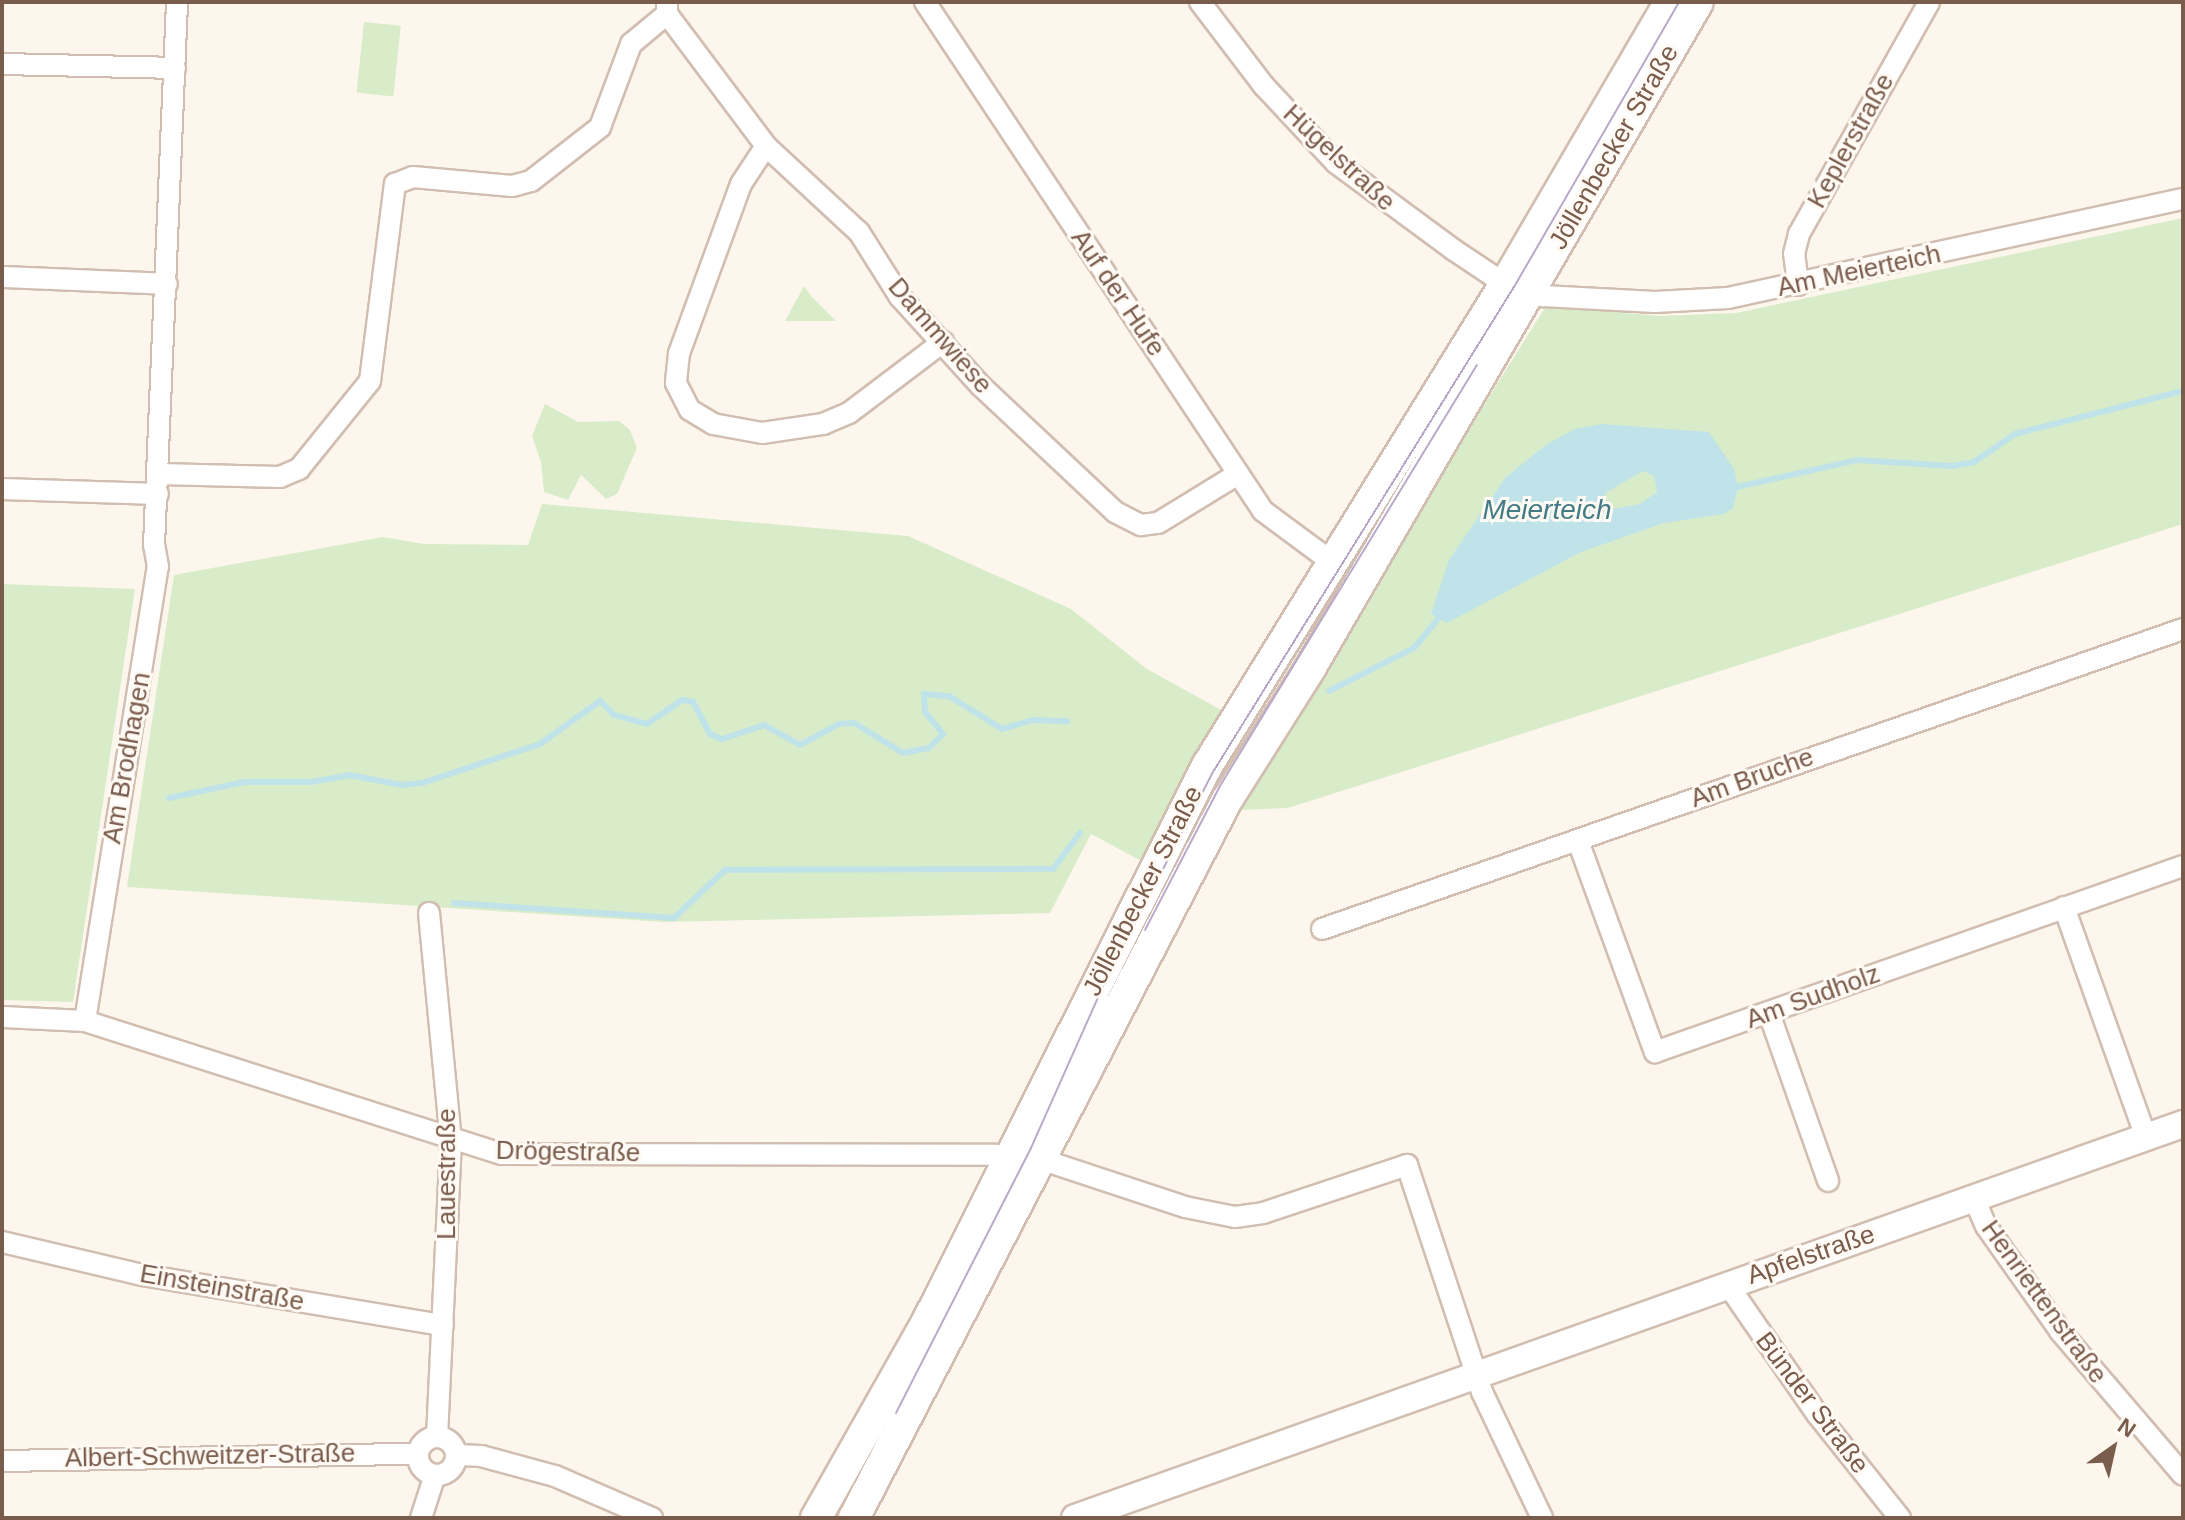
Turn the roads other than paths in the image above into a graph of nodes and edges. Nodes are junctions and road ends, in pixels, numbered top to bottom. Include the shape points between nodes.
1 (177, 2) edge
2 (925, 2) edge
3 (1200, 2) edge
4 (1670, 2) edge
5 (1698, 2) edge
6 (1929, 2) edge
7 (667, 8) edge
8 (2, 64) edge
9 (175, 68) junction
10 (766, 146) junction
11 (2183, 199) edge
12 (2, 277) edge
13 (167, 284) junction
14 (1798, 285) junction
15 (1518, 288) junction
16 (943, 342) junction
17 (1238, 474) junction
18 (159, 484) junction
19 (2, 489) edge
20 (1332, 562) junction
21 (2183, 629) edge
22 (1578, 841) junction
23 (2183, 866) edge
24 (2064, 907) junction
25 (429, 913) dead end
26 (1322, 929) dead end
27 (1769, 1013) junction
28 (2, 1017) edge
29 (85, 1021) junction
30 (2183, 1124) edge
31 (2146, 1137) junction
32 (451, 1140) junction
33 (1040, 1159) junction
34 (1009, 1160) junction
35 (1828, 1181) dead end
36 (1974, 1198) junction
37 (2, 1242) edge
38 (1728, 1285) junction
39 (443, 1325) junction
40 (1478, 1377) junction
41 (437, 1436) junction
42 (417, 1454) junction
43 (456, 1455) junction
44 (2, 1461) edge
45 (435, 1475) junction
46 (2183, 1475) edge
47 (863, 1510) edge
48 (647, 1517) edge
49 (421, 1518) edge
50 (816, 1518) edge
51 (1075, 1518) edge
52 (1542, 1518) edge
53 (1900, 1518) edge

1 - 9 street, Am Brodhagen
2 - 17 street, Auf der Hufe
3 - 15 street, Hügelstraße via 1264,86 1336,163 1405,218
4 - 15 main road, Jöllenbecker Straße
5 - 15 main road, Jöllenbecker Straße
6 - 14 street, Keplerstraße via 1799,234 1794,254
7 - 10 street, Dammwiese
7 - 18 street via 631,44 600,127 531,181 512,186 413,177 395,184 370,381 299,469 280,477
8 - 9 street
9 - 13 street, Am Brodhagen
10 - 16 street, Dammwiese via 859,232 900,297
10 - 16 street via 741,184 679,353 676,383 690,410 713,424 762,433 823,424 849,413
11 - 14 street, Am Meierteich
12 - 13 street
13 - 18 street, Am Brodhagen
14 - 15 street, Am Meierteich via 1700,301
15 - 20 main road, Jöllenbecker Straße
15 - 33 main road, Jöllenbecker Straße via 1300,686 1227,800
16 - 17 street, Dammwiese via 990,394 1131,522 1158,523
17 - 20 street, Auf der Hufe via 1272,522
18 - 19 street
18 - 29 street, Am Brodhagen via 156,587
20 - 34 main road, Jöllenbecker Straße via 1193,791
21 - 22 street, Am Bruche
22 - 26 street, Am Bruche
22 - 27 street, Am Sudholz via 1655,1052
23 - 24 street, Am Sudholz
24 - 27 street, Am Sudholz
24 - 31 street
25 - 32 street, Lauestraße
27 - 35 street
28 - 29 street, Drögestraße
29 - 32 street, Drögestraße
30 - 31 street, Apfelstraße
31 - 36 street, Apfelstraße
32 - 34 street, Drögestraße via 501,1154 997,1155
32 - 39 street, Lauestraße
33 - 40 street via 1185,1207 1235,1217 1263,1213 1407,1165
33 - 47 main road, Jöllenbecker Straße
34 - 50 main road, Jöllenbecker Straße via 927,1322
36 - 38 street, Apfelstraße
36 - 46 street, Henriettenstraße via 1986,1226 2060,1331
37 - 39 street, Einsteinstraße via 143,1275
38 - 40 street, Apfelstraße
38 - 53 street, Bünder Straße via 1817,1414
39 - 41 street, Lauestraße
40 - 51 street, Apfelstraße
40 - 52 street
41 - 42 street via 424,1441
41 - 43 street via 451,1442
42 - 44 street, Albert-Schweitzer-Straße
42 - 45 street via 422,1468
43 - 45 street via 450,1470
43 - 48 street via 481,1456 555,1476
45 - 49 street

